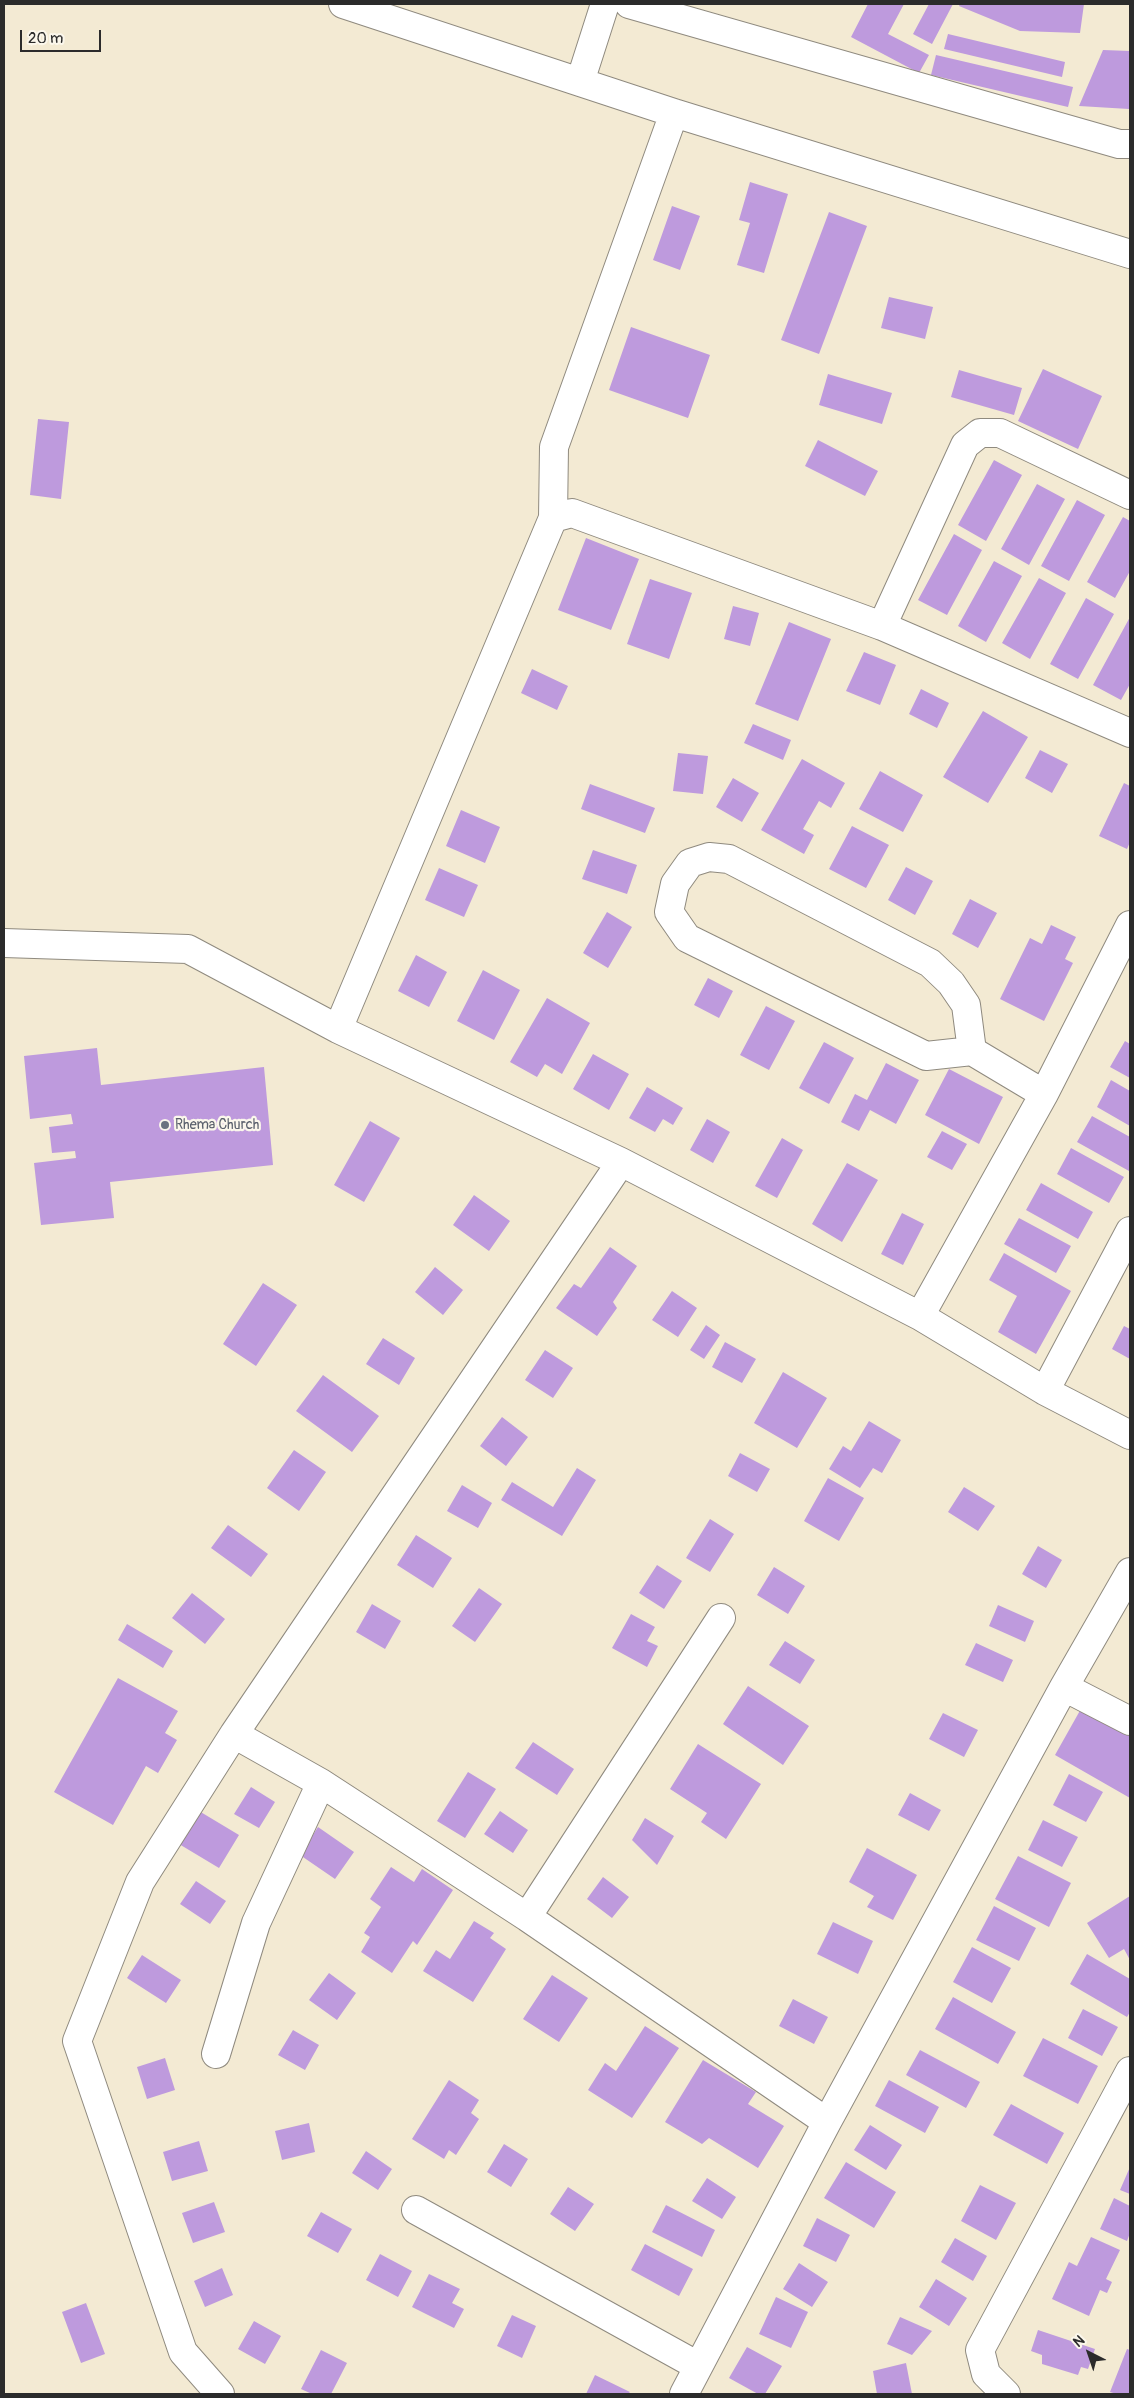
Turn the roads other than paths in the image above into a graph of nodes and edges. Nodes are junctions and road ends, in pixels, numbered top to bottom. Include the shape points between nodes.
1 (343, 4) edge
2 (605, 4) edge
3 (646, 6) edge
4 (580, 82) junction
5 (674, 113) junction
6 (1130, 144) edge
7 (1130, 254) edge
8 (1130, 495) edge
9 (554, 518) junction
10 (882, 626) junction
11 (1130, 733) edge
12 (1130, 926) edge
13 (4, 943) edge
14 (338, 1028) junction
15 (972, 1051) junction
16 (1044, 1094) junction
17 (621, 1162) junction
18 (1130, 1231) edge
19 (920, 1316) junction
20 (1045, 1391) junction
21 (1130, 1435) edge
22 (1130, 1572) edge
23 (722, 1618) dead end
24 (1064, 1687) junction
25 (1130, 1721) edge
26 (234, 1734) junction
27 (321, 1783) junction
28 (527, 1916) junction
29 (216, 2054) dead end
30 (1130, 2071) edge
31 (827, 2122) junction
32 (416, 2210) dead end
33 (698, 2366) junction
34 (220, 2394) edge
35 (684, 2394) edge
36 (1006, 2394) edge

1 - 4 street
2 - 4 street
3 - 6 street via 1119,144
4 - 5 street
5 - 7 street
5 - 9 street via 554,447
8 - 10 street via 1000,433 980,433 965,445
9 - 10 street via 572,513
9 - 14 street
10 - 11 street
12 - 16 street
13 - 14 street via 188,949
14 - 17 street
15 - 15 street via 926,1056 687,938 669,912 675,884 690,863 710,857 729,859 930,963 951,983 966,1005
15 - 16 street
16 - 19 street
17 - 19 street
17 - 26 street
18 - 20 street
19 - 20 street
20 - 21 street
22 - 24 street
23 - 28 street
24 - 25 street
24 - 31 street
26 - 27 street
26 - 34 street via 140,1882 77,2041 183,2352
27 - 28 street
27 - 29 street via 256,1923
28 - 31 street
30 - 36 street via 980,2350 986,2374
31 - 33 street
32 - 33 street
33 - 35 street

